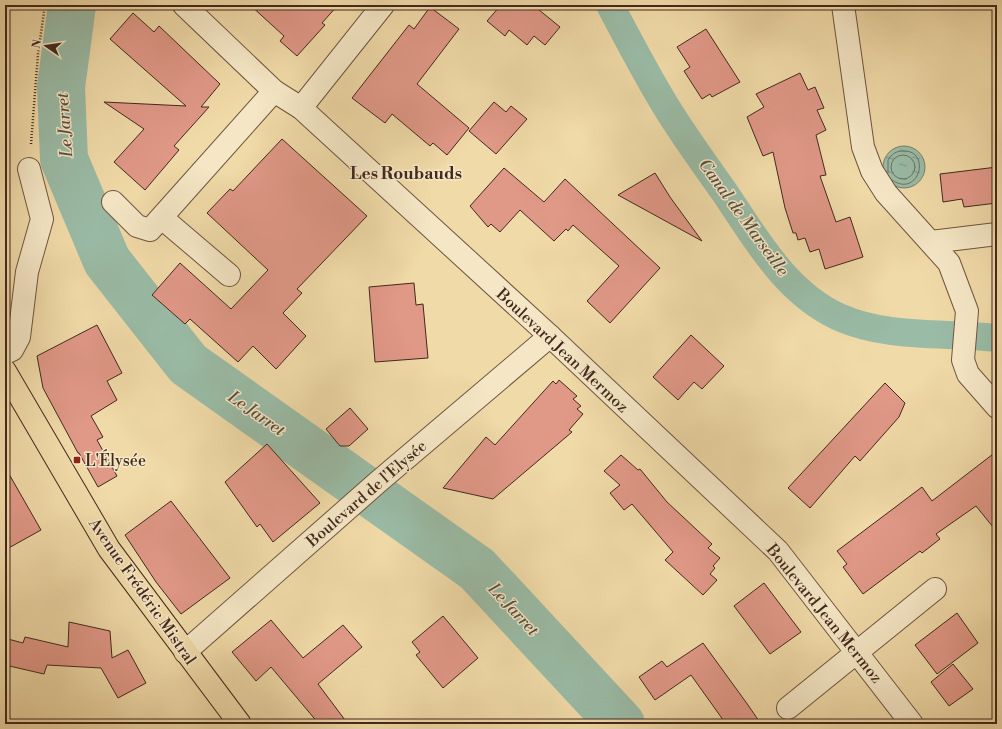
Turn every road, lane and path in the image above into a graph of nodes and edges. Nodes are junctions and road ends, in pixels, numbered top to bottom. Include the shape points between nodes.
1 (45, 5) edge
2 (184, 5) edge
3 (383, 5) edge
4 (844, 5) edge
5 (274, 91) junction
6 (301, 108) junction
7 (30, 169) joint
8 (113, 202) dead end
9 (162, 218) junction
10 (997, 234) edge
11 (931, 242) junction
12 (229, 275) dead end
13 (550, 336) junction
14 (5, 353) edge
15 (8, 384) edge
16 (997, 407) edge
17 (935, 589) dead end
18 (185, 652) junction
19 (858, 652) junction
20 (788, 708) dead end
21 (240, 724) edge
22 (912, 724) edge

1 - 7 path via 38,54
2 - 5 street, Boulevard Jean Mermoz
3 - 6 street
4 - 11 street via 863,147 872,171 886,193
5 - 6 street, Boulevard Jean Mermoz
5 - 9 street
6 - 13 street, Boulevard Jean Mermoz
7 - 14 street via 42,219 27,272 19,337 12,350
8 - 9 street via 137,226 150,230
9 - 12 street
10 - 11 street
11 - 16 street via 950,263 967,311 963,360 968,374
13 - 18 street, Boulevard de l'Elysée via 378,482
13 - 19 street, Boulevard Jean Mermoz via 778,551
15 - 18 main road, Avenue Frédéric Mistral via 109,549
17 - 19 street
18 - 21 main road, Avenue Frédéric Mistral
19 - 20 street
19 - 22 street, Boulevard Jean Mermoz

